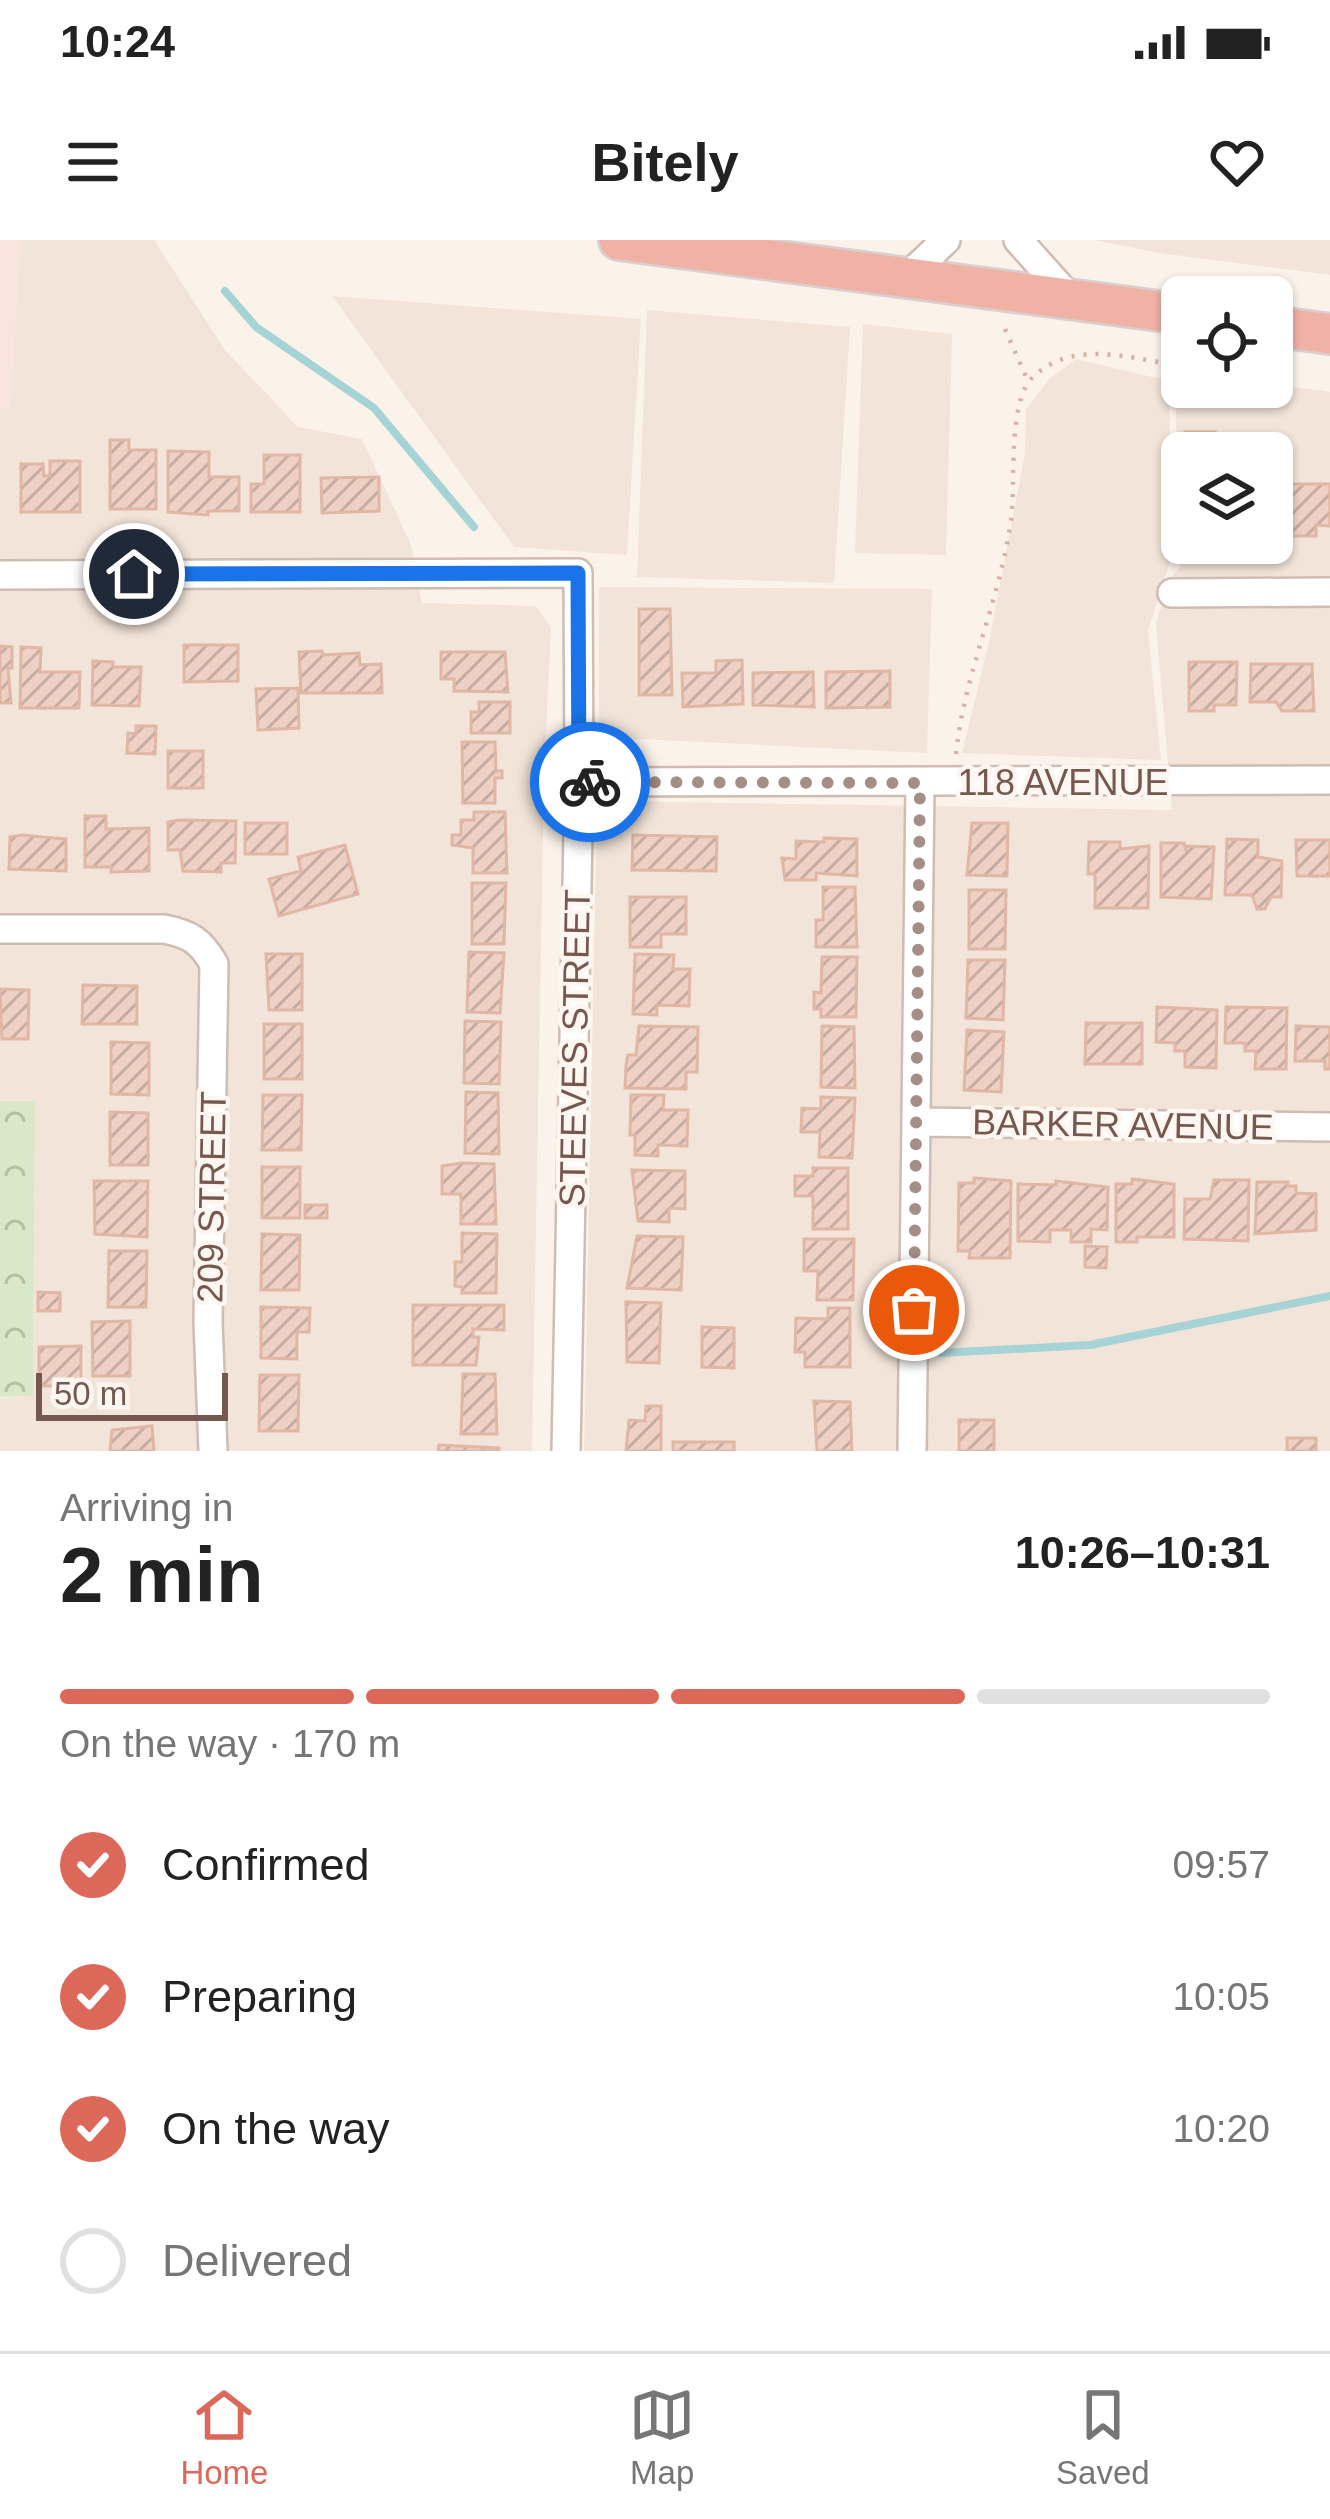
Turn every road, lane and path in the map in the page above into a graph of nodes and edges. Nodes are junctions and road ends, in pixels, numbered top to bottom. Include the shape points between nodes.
1 (619, 240) edge
2 (946, 240) edge
3 (1018, 240) edge
4 (907, 277) junction
5 (1069, 297) junction
6 (1161, 311) edge
7 (1005, 329) dead end
8 (1293, 329) edge
9 (1330, 334) edge
10 (1161, 363) edge
11 (1028, 380) junction
12 (0, 575) edge
13 (1330, 592) edge
14 (1172, 593) dead end
15 (1330, 780) edge
16 (579, 782) junction
17 (920, 783) junction
18 (953, 783) junction
19 (0, 929) edge
20 (916, 1122) junction
21 (1330, 1127) edge
22 (213, 1451) edge
23 (566, 1451) edge
24 (912, 1451) edge

1 - 4 highway
2 - 4 street
3 - 5 street
4 - 5 highway
5 - 6 highway
7 - 11 path
8 - 9 highway
10 - 11 path via 1079,352
11 - 18 path via 1019,402 1012,518 960,711
12 - 16 street, STEEVES STREET via 578,573
13 - 14 street
15 - 18 street, 118 AVENUE
16 - 17 street, 118 AVENUE
16 - 23 street, STEEVES STREET
17 - 18 street, 118 AVENUE
17 - 20 street
19 - 22 street, 209 STREET via 164,929 186,933 214,964
20 - 21 street, BARKER AVENUE
20 - 24 street

